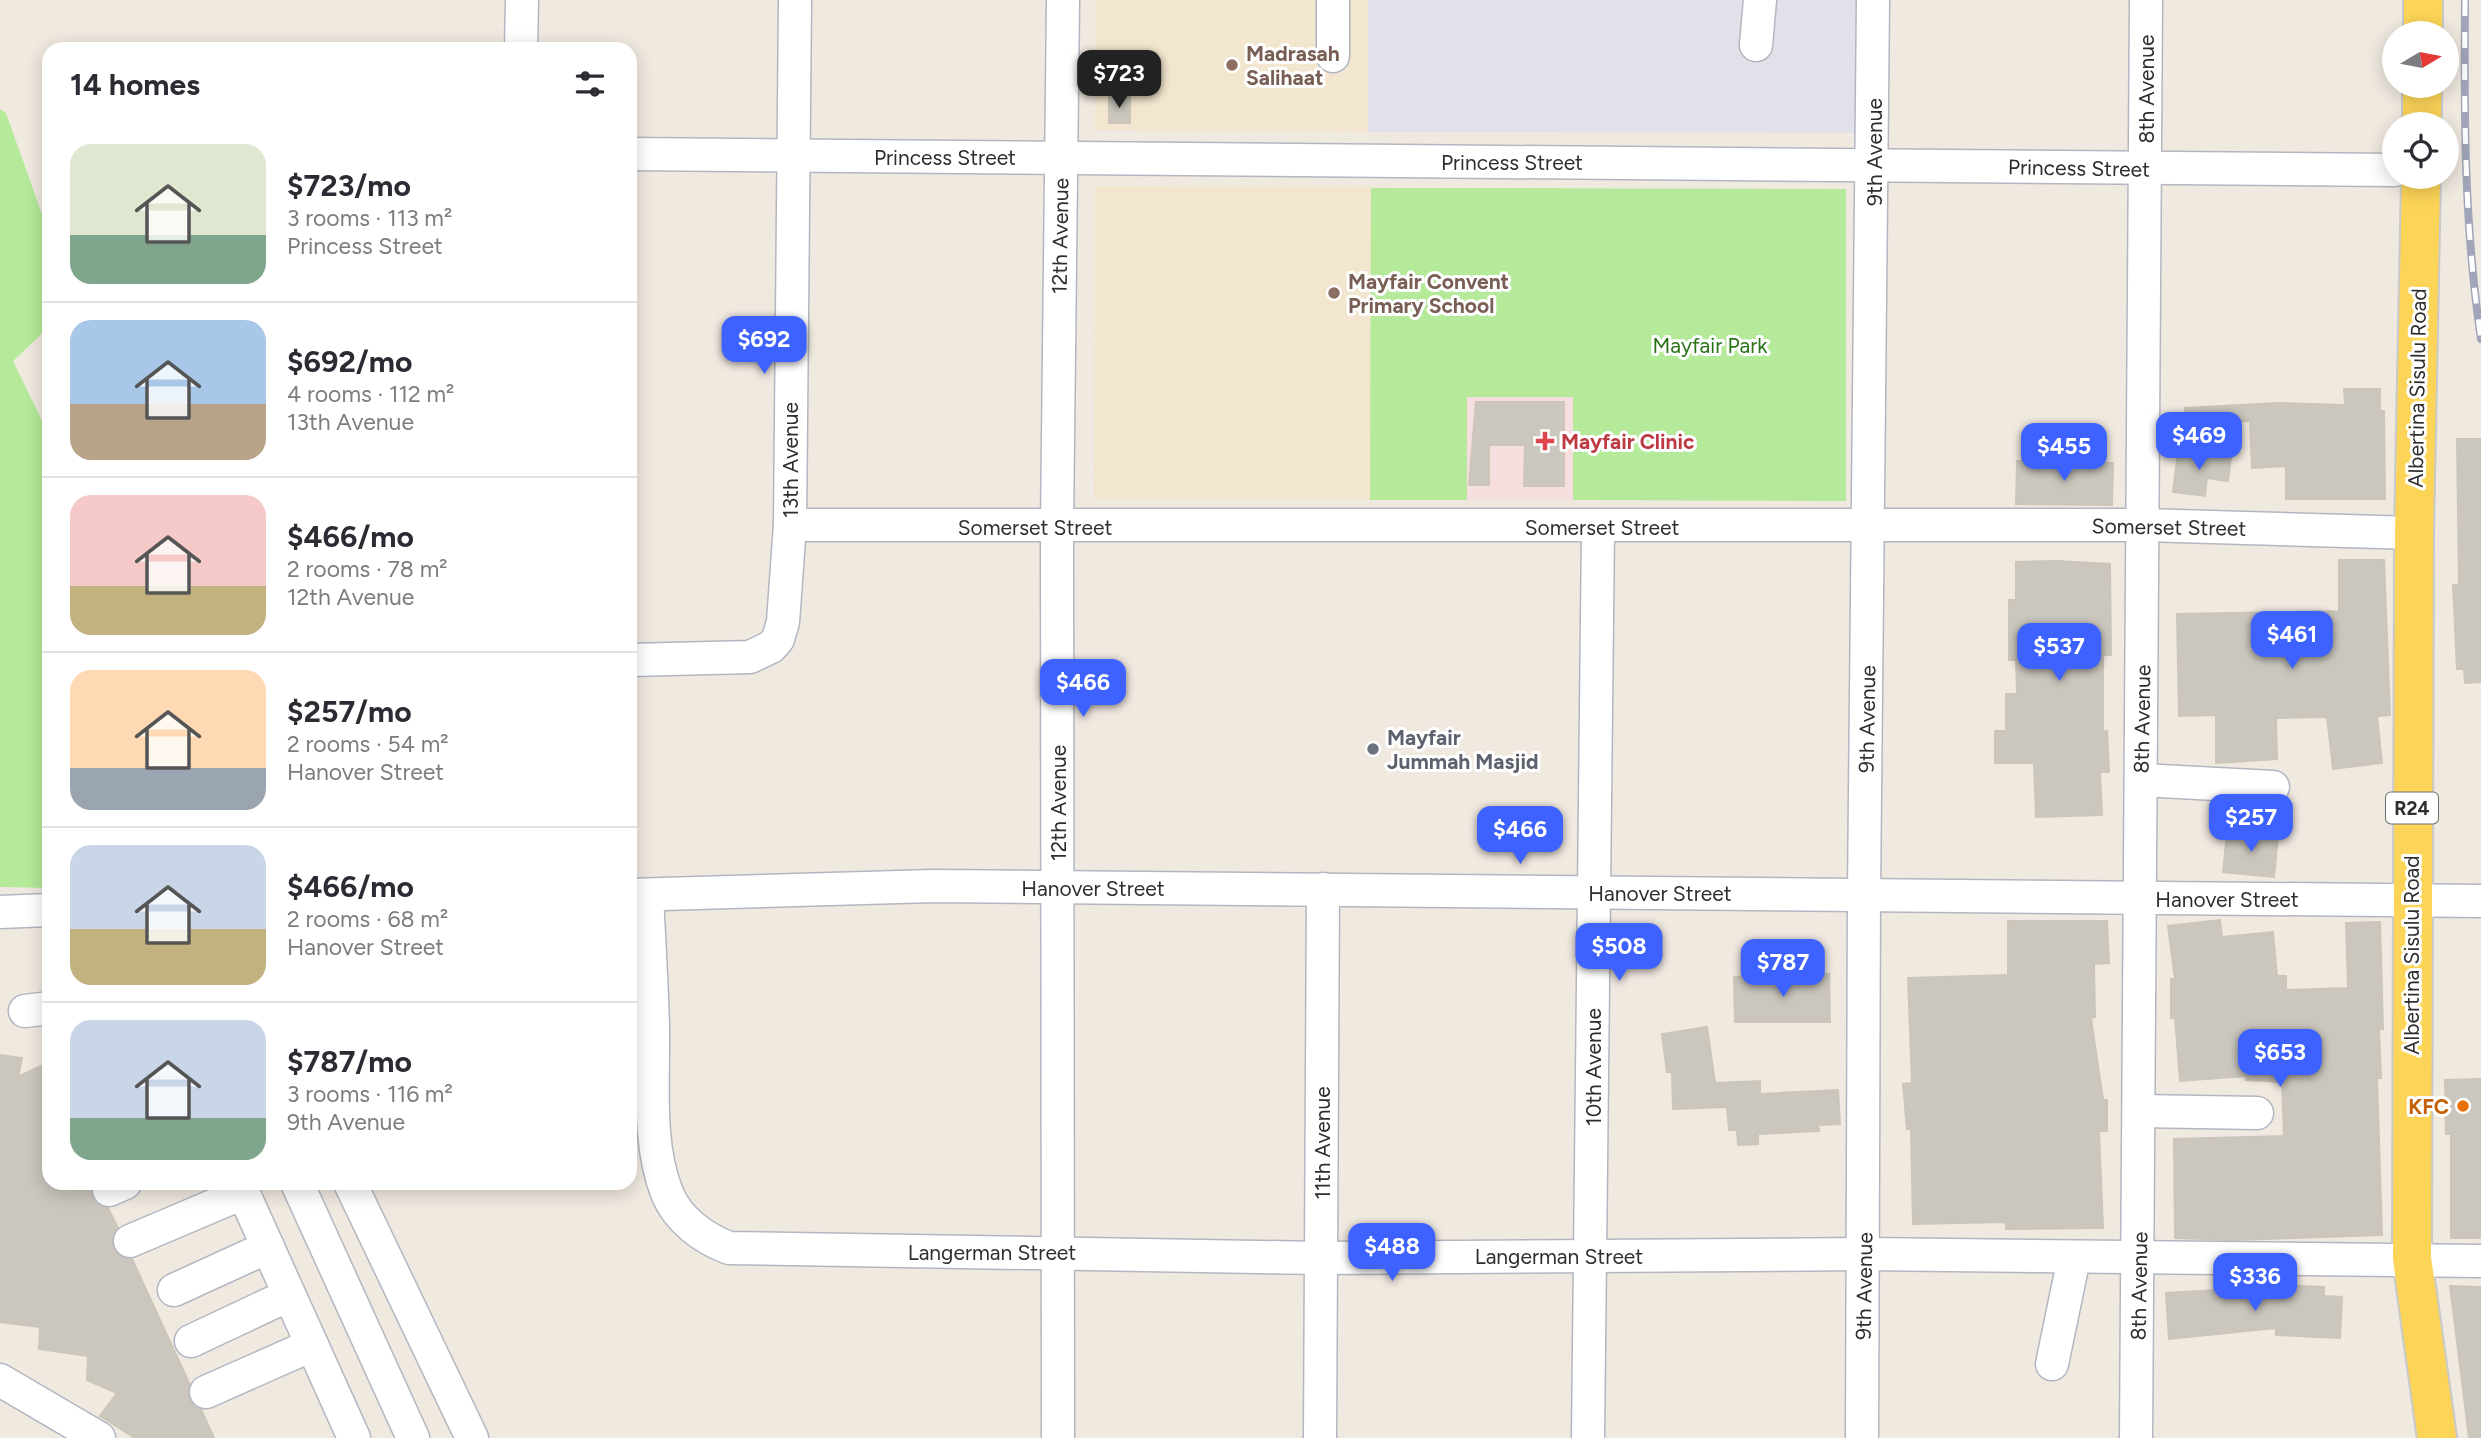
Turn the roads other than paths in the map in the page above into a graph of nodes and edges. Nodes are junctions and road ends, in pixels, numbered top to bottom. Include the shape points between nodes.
1 (522, 0) edge
2 (794, 0) edge
3 (1063, 0) edge
4 (1333, 0) edge
5 (1760, 0) edge
6 (1874, 0) edge
7 (2146, 0) edge
8 (2423, 0) edge
9 (2423, 21) edge
10 (521, 42) edge
11 (1756, 46) dead end
12 (1334, 56) dead end
13 (637, 154) edge
14 (792, 156) junction
15 (1061, 158) junction
16 (1874, 165) junction
17 (2145, 170) junction
18 (2382, 170) edge
19 (2421, 189) edge
20 (790, 525) junction
21 (2144, 525) junction
22 (1057, 527) junction
23 (1870, 527) junction
24 (1598, 528) junction
25 (2414, 533) junction
26 (637, 660) edge
27 (2141, 780) junction
28 (2273, 787) dead end
29 (1058, 888) junction
30 (1323, 889) junction
31 (1864, 893) junction
32 (1593, 894) junction
33 (638, 895) edge
34 (2140, 898) junction
35 (2411, 901) junction
36 (2481, 901) edge
37 (42, 910) edge
38 (0, 912) edge
39 (641, 1027) edge
40 (2140, 1111) junction
41 (2257, 1112) dead end
42 (237, 1190) edge
43 (242, 1190) edge
44 (300, 1190) edge
45 (353, 1190) edge
46 (130, 1241) dead end
47 (268, 1247) junction
48 (1058, 1252) junction
49 (1865, 1254) junction
50 (1593, 1256) junction
51 (1322, 1258) junction
52 (2074, 1258) junction
53 (2412, 1258) junction
54 (2140, 1259) junction
55 (2481, 1261) edge
56 (174, 1290) dead end
57 (289, 1295) junction
58 (191, 1341) dead end
59 (312, 1345) junction
60 (2052, 1364) dead end
61 (0, 1380) edge
62 (206, 1392) dead end
63 (99, 1438) edge
64 (354, 1438) edge
65 (413, 1438) edge
66 (472, 1438) edge
67 (1058, 1438) edge
68 (1320, 1438) edge
69 (1588, 1438) edge
70 (1862, 1438) edge
71 (2136, 1438) edge
72 (2437, 1438) edge

1 - 10 street
2 - 14 street, 13th Avenue
3 - 15 street, 12th Avenue
4 - 12 street
5 - 11 street
6 - 16 street, 9th Avenue
7 - 17 street, 8th Avenue
8 - 9 main road
13 - 14 street, Princess Street
14 - 15 street, Princess Street
14 - 20 street, 13th Avenue
15 - 16 street, Princess Street
15 - 22 street, 12th Avenue
16 - 17 street, Princess Street
16 - 23 street, 9th Avenue
17 - 18 street, Princess Street
17 - 21 street, 8th Avenue
19 - 25 main road, Albertina Sisulu Road / R24
20 - 22 street, Somerset Street
20 - 26 street, 13th Avenue via 783,622 771,647 750,657
21 - 23 street, Somerset Street
21 - 25 street, Somerset Street
21 - 27 street, 8th Avenue
22 - 24 street, Somerset Street
22 - 29 street, 12th Avenue
23 - 24 street, Somerset Street
23 - 31 street, 9th Avenue
24 - 32 street, 10th Avenue
25 - 35 main road, Albertina Sisulu Road / R24
27 - 28 street
27 - 34 street, 8th Avenue
29 - 30 street, Hanover Street
29 - 33 street, Hanover Street via 813,888
29 - 48 street, 12th Avenue
30 - 32 street, Hanover Street
30 - 51 street, 11th Avenue
31 - 32 street, Hanover Street
31 - 34 street, Hanover Street
31 - 49 street, 9th Avenue
32 - 50 street, 10th Avenue
33 - 39 street, Langerman Street
34 - 35 street, Hanover Street
34 - 40 street, 8th Avenue
35 - 36 street, Hanover Street
35 - 53 main road, Albertina Sisulu Road / R24
37 - 38 street
39 - 48 street, Langerman Street via 662,1180 676,1209 712,1241 729,1248 767,1251
40 - 41 street
40 - 54 street, 8th Avenue
42 - 46 street
43 - 47 street
44 - 65 street
45 - 66 street
47 - 56 street
47 - 57 street
48 - 51 street, Langerman Street
48 - 67 street, 12th Avenue
49 - 50 street, Langerman Street
49 - 52 street, Langerman Street
49 - 70 street, 9th Avenue
50 - 51 street, Langerman Street
50 - 69 street, 10th Avenue
51 - 68 street, 11th Avenue
52 - 54 street, Langerman Street
52 - 60 street
53 - 54 street, Langerman Street
53 - 55 street, Langerman Street
53 - 72 main road, Albertina Sisulu Road / R24
54 - 71 street, 8th Avenue
57 - 58 street
57 - 59 street
59 - 62 street
59 - 64 street
61 - 63 street

